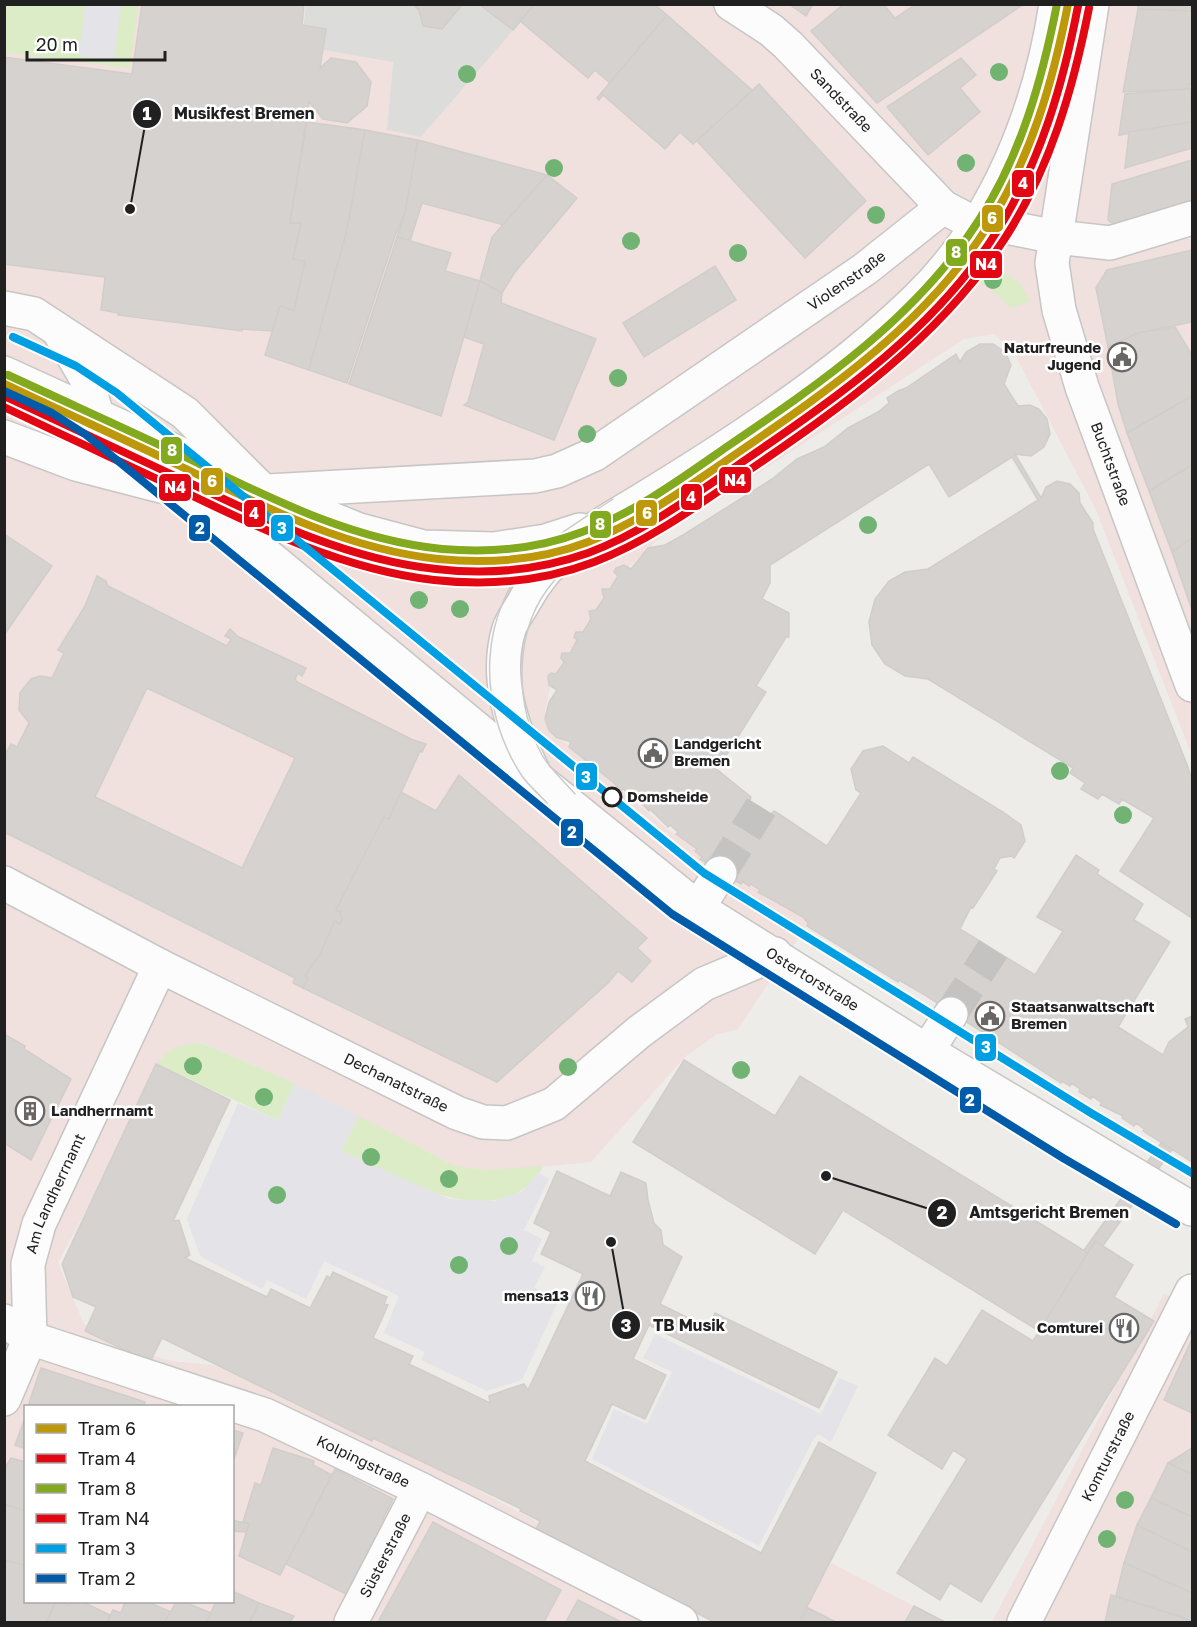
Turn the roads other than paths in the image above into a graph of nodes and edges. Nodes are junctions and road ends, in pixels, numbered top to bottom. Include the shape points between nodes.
1 (730, 4) edge
2 (1056, 4) edge
3 (1092, 4) edge
4 (943, 207) junction
5 (1192, 218) edge
6 (978, 222) junction
7 (1056, 237) junction
8 (4, 308) edge
9 (57, 330) junction
10 (4, 373) edge
11 (97, 415) junction
12 (4, 437) edge
13 (263, 491) junction
14 (196, 495) junction
15 (602, 522) junction
16 (1192, 686) edge
17 (535, 777) junction
18 (720, 873) tunnel mouth
19 (4, 883) edge
20 (698, 908) junction
21 (775, 954) junction
22 (160, 966) junction
23 (951, 1014) tunnel mouth
24 (927, 1051) junction
25 (1192, 1209) edge
26 (1192, 1291) edge
27 (17, 1330) edge
28 (4, 1399) edge
29 (420, 1489) junction
30 (351, 1623) edge
31 (681, 1623) edge
32 (1024, 1623) edge

1 - 4 street, Sandstraße via 788,45
2 - 6 street via 1034,97 1005,174
3 - 7 street
4 - 6 street
4 - 13 street, Violenstraße via 865,269 595,454 557,471 535,476
5 - 7 street via 1110,243
6 - 7 street
6 - 15 street via 920,297 804,393
7 - 16 street, Buchtstraße via 1052,263 1059,310 1070,347
8 - 9 street via 34,314
9 - 11 street via 86,378
9 - 13 street via 184,413
10 - 11 street
11 - 13 street
11 - 14 street
12 - 14 street via 75,465
13 - 14 street
13 - 15 street via 359,530 423,547 494,549 555,538
14 - 17 street, Ostertorstraße
15 - 17 street via 553,560 529,592 509,629 503,663 507,704
17 - 20 street, Ostertorstraße
18 - 20 street
19 - 22 street, Dechanatstraße
20 - 21 street, Ostertorstraße
21 - 22 street, Dechanatstraße via 704,984 639,1032 554,1104 507,1123 483,1122 456,1113
21 - 24 street, Ostertorstraße
22 - 27 street, Am Landherrnamt via 39,1224
23 - 24 street
24 - 25 street, Ostertorstraße
26 - 32 street, Komturstraße
27 - 28 street, Am Landherrnamt
27 - 29 street, Kolpingstraße via 265,1415
29 - 30 street, Süsterstraße
29 - 31 street, Kolpingstraße

